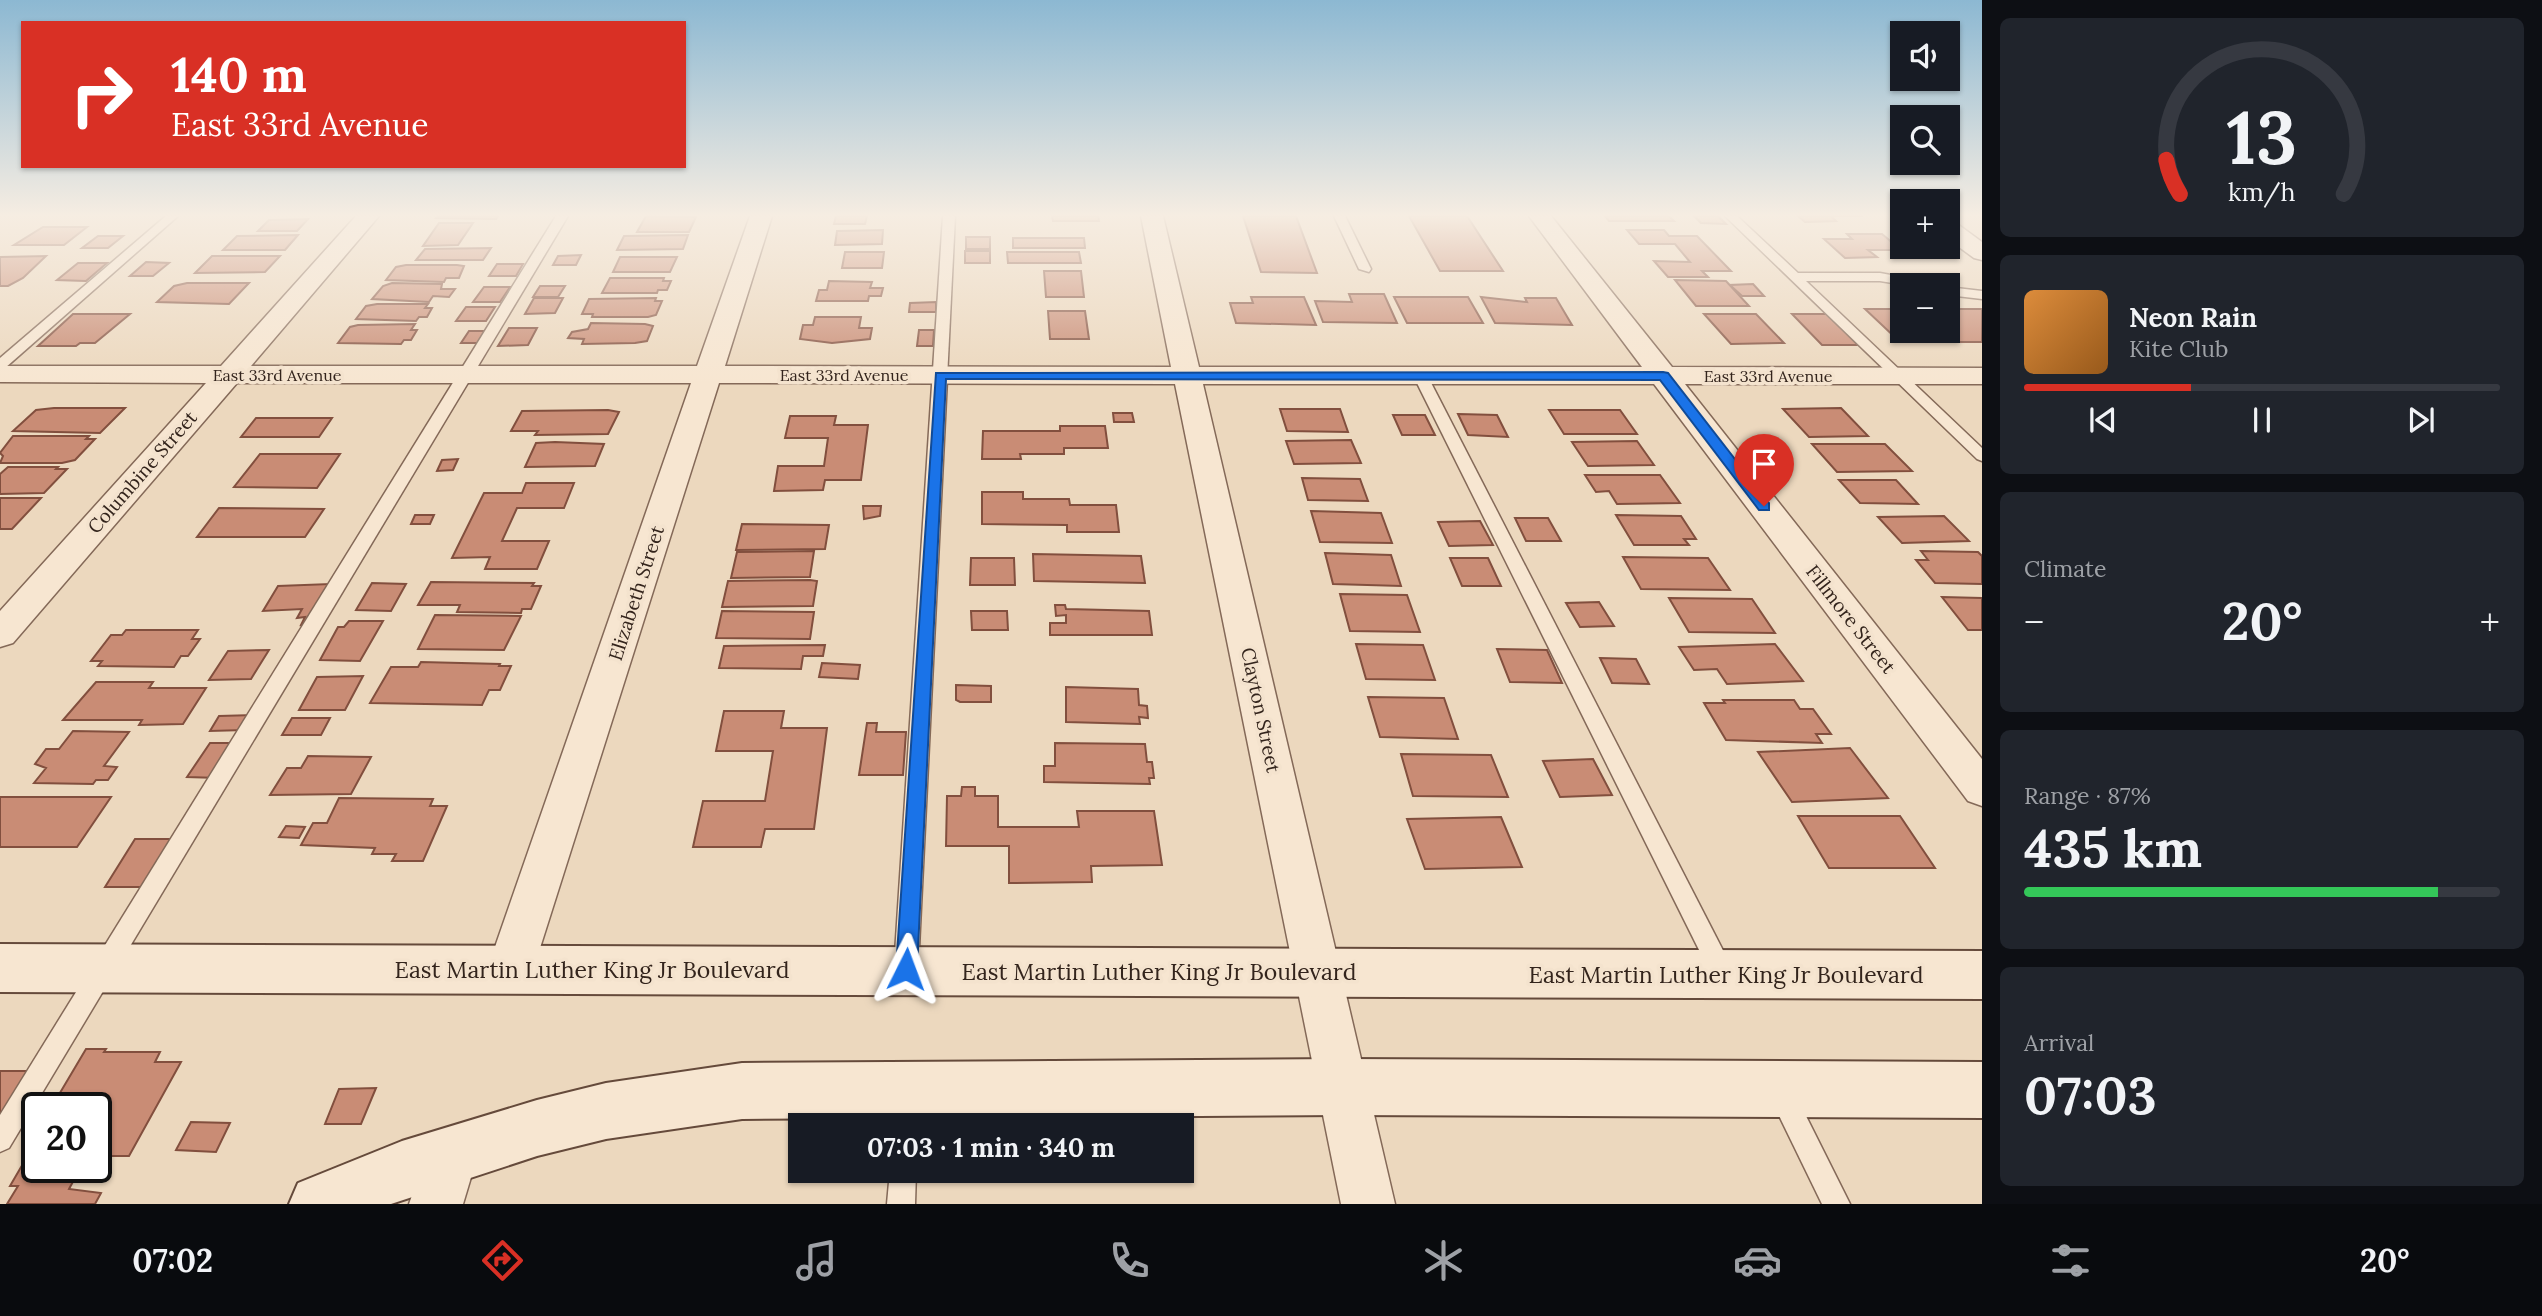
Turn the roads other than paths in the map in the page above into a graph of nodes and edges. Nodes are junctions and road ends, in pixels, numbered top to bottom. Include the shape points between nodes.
1 (107, 272) edge
2 (318, 272) edge
3 (528, 272) edge
4 (742, 272) edge
5 (946, 272) edge
6 (1164, 272) edge
7 (1583, 272) edge
8 (1791, 272) edge
9 (1796, 277) junction
10 (1890, 278) edge
11 (1960, 292) edge
12 (1982, 295) edge
13 (0, 365) edge
14 (0, 374) edge
15 (228, 374) junction
16 (1187, 374) junction
17 (467, 375) junction
18 (708, 375) junction
19 (940, 375) junction
20 (1420, 375) junction
21 (1663, 376) junction
22 (1899, 376) junction
23 (1982, 376) edge
24 (1982, 456) edge
25 (0, 634) edge
26 (1982, 789) edge
27 (0, 968) edge
28 (104, 969) junction
29 (906, 969) junction
30 (510, 970) junction
31 (1318, 972) junction
32 (1722, 974) junction
33 (1982, 975) edge
34 (1342, 1087) junction
35 (1778, 1089) junction
36 (1982, 1090) edge
37 (906, 1107) edge
38 (0, 1139) edge
39 (444, 1179) edge
40 (902, 1183) edge
41 (320, 1204) edge
42 (901, 1204) edge
43 (1368, 1204) edge
44 (1836, 1204) edge

1 - 13 lane
2 - 15 street, Columbine Street
3 - 17 lane
4 - 18 street, Elizabeth Street
5 - 19 lane
6 - 16 street, Clayton Street
7 - 21 street, Fillmore Street
8 - 9 lane
9 - 10 lane
9 - 22 lane
11 - 12 lane
14 - 15 street, East 33rd Avenue
15 - 17 street, East 33rd Avenue
15 - 25 street, Columbine Street
16 - 19 street, East 33rd Avenue
16 - 20 street, East 33rd Avenue
16 - 31 street, Clayton Street
17 - 18 street, East 33rd Avenue
17 - 28 lane
18 - 19 street, East 33rd Avenue
18 - 30 street, Elizabeth Street
19 - 29 lane
20 - 21 street, East 33rd Avenue
20 - 32 lane
21 - 22 street, East 33rd Avenue
21 - 26 street, Fillmore Street
22 - 23 street, East 33rd Avenue
22 - 24 lane
27 - 28 main road, East Martin Luther King Jr Boulevard
28 - 30 main road, East Martin Luther King Jr Boulevard
28 - 38 lane
29 - 30 main road, East Martin Luther King Jr Boulevard
29 - 31 main road, East Martin Luther King Jr Boulevard
31 - 32 main road, East Martin Luther King Jr Boulevard
31 - 34 street, Clayton Street
32 - 33 main road, East Martin Luther King Jr Boulevard
34 - 35 main road
34 - 37 main road
34 - 43 street, Clayton Street
35 - 36 main road
35 - 44 lane
37 - 39 main road via 710,1093 606,1111
39 - 41 main road via 356,1187
40 - 42 lane

